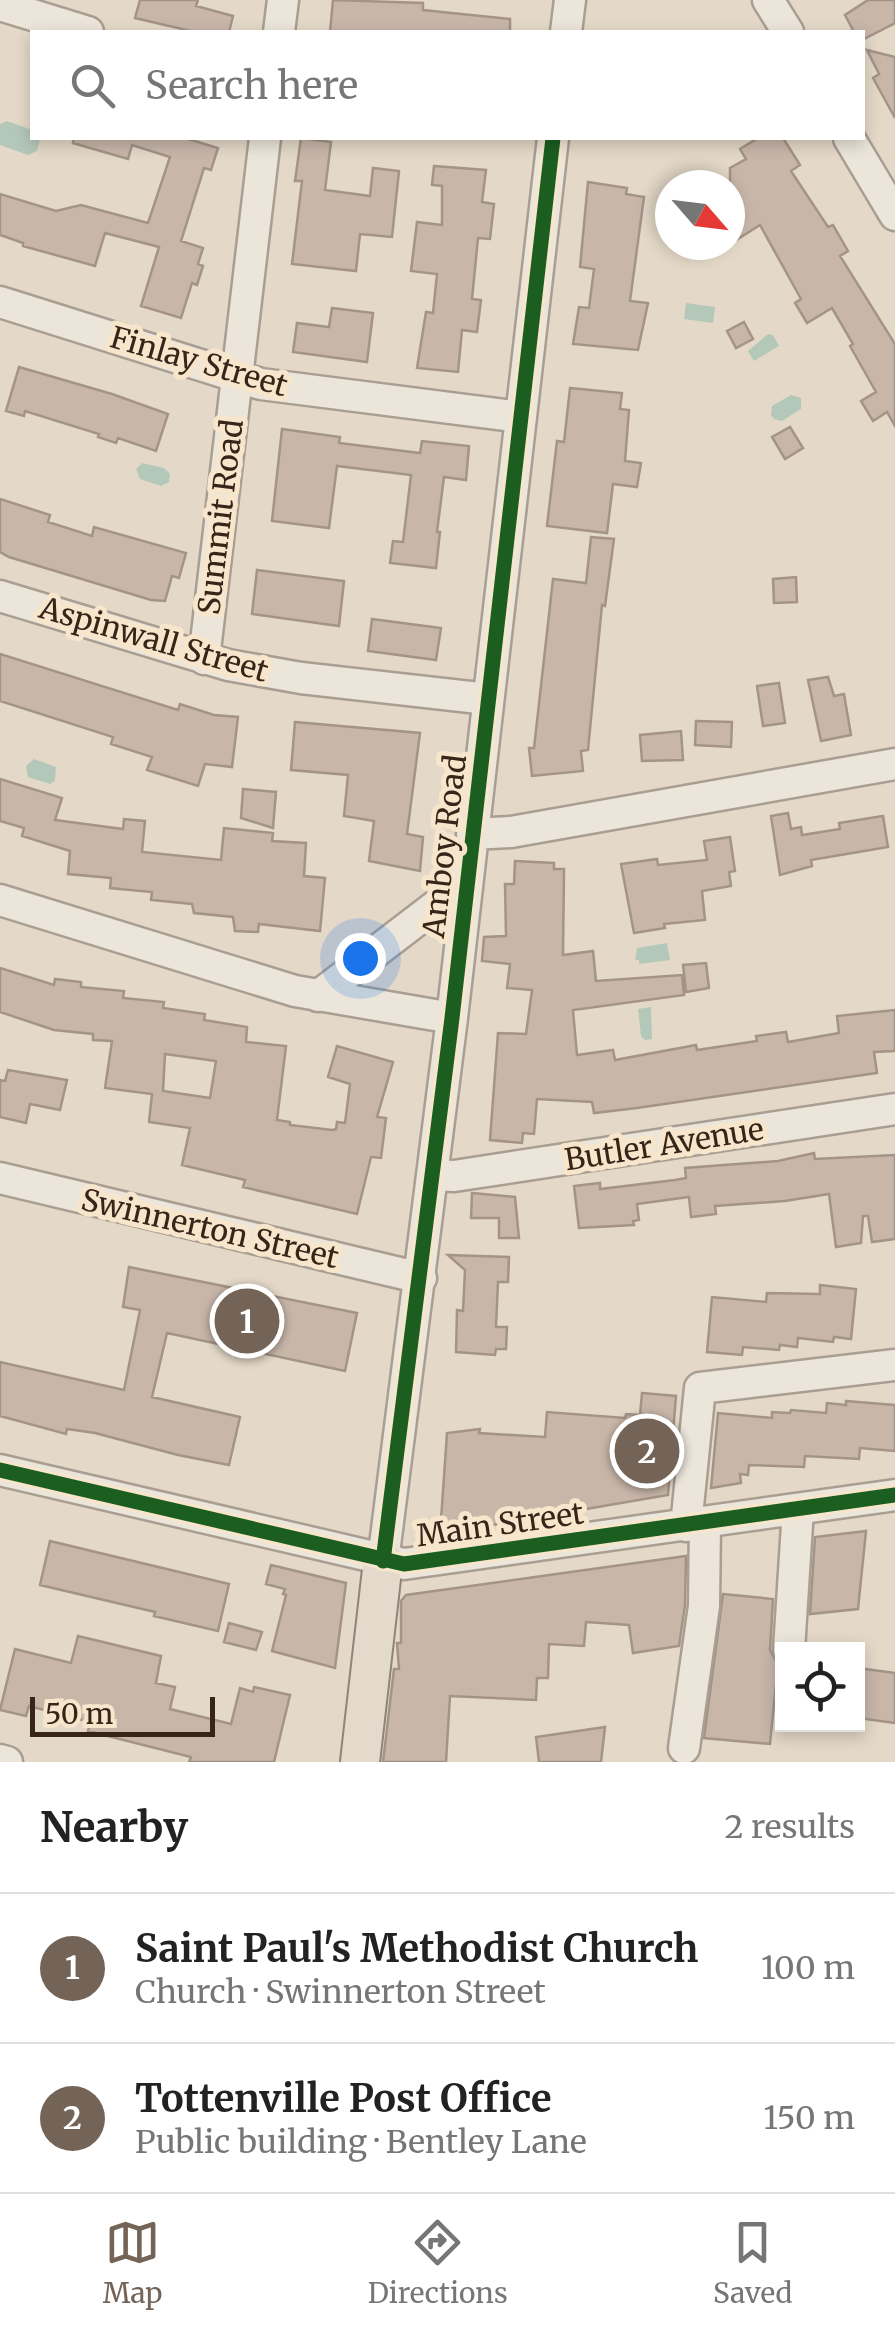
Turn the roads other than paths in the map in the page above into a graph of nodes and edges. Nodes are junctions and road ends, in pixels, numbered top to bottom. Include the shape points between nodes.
1 (283, 0) edge
2 (570, 0) edge
3 (768, 0) edge
4 (0, 5) edge
5 (81, 30) edge
6 (279, 30) edge
7 (566, 30) edge
8 (787, 30) edge
9 (265, 140) edge
10 (554, 140) edge
11 (851, 140) edge
12 (895, 215) edge
13 (0, 302) edge
14 (237, 378) junction
15 (521, 417) junction
16 (0, 596) edge
17 (204, 659) junction
18 (488, 699) junction
19 (895, 764) edge
20 (472, 834) junction
21 (467, 882) junction
22 (0, 900) edge
23 (318, 996) junction
24 (452, 1018) junction
25 (895, 1109) edge
26 (432, 1175) junction
27 (0, 1178) edge
28 (420, 1278) junction
29 (895, 1365) edge
30 (0, 1470) edge
31 (895, 1495) edge
32 (798, 1510) junction
33 (696, 1524) junction
34 (383, 1560) junction
35 (790, 1642) edge
36 (684, 1748) dead end
37 (360, 1762) edge

1 - 6 street
2 - 7 street
3 - 8 street
4 - 5 street
9 - 14 street, Summit Road
10 - 15 street, Amboy Road
11 - 12 street
13 - 14 street, Finlay Street
14 - 15 street, Finlay Street
14 - 17 street, Summit Road
15 - 18 street, Amboy Road
16 - 17 street, Aspinwall Street
17 - 18 street, Aspinwall Street via 274,674
18 - 20 street, Amboy Road
19 - 20 street
20 - 21 street, Amboy Road
21 - 23 street
21 - 24 street, Amboy Road
22 - 23 street
23 - 24 street
24 - 26 street, Amboy Road
25 - 26 street, Butler Avenue
26 - 28 street, Amboy Road
27 - 28 street, Swinnerton Street
28 - 34 street, Amboy Road
29 - 33 street via 700,1388
30 - 34 street, Main Street
31 - 32 street, Main Street
32 - 33 street, Main Street
32 - 35 street
33 - 34 street, Main Street via 425,1564
33 - 36 street via 704,1606
34 - 37 main road, Amboy Road

